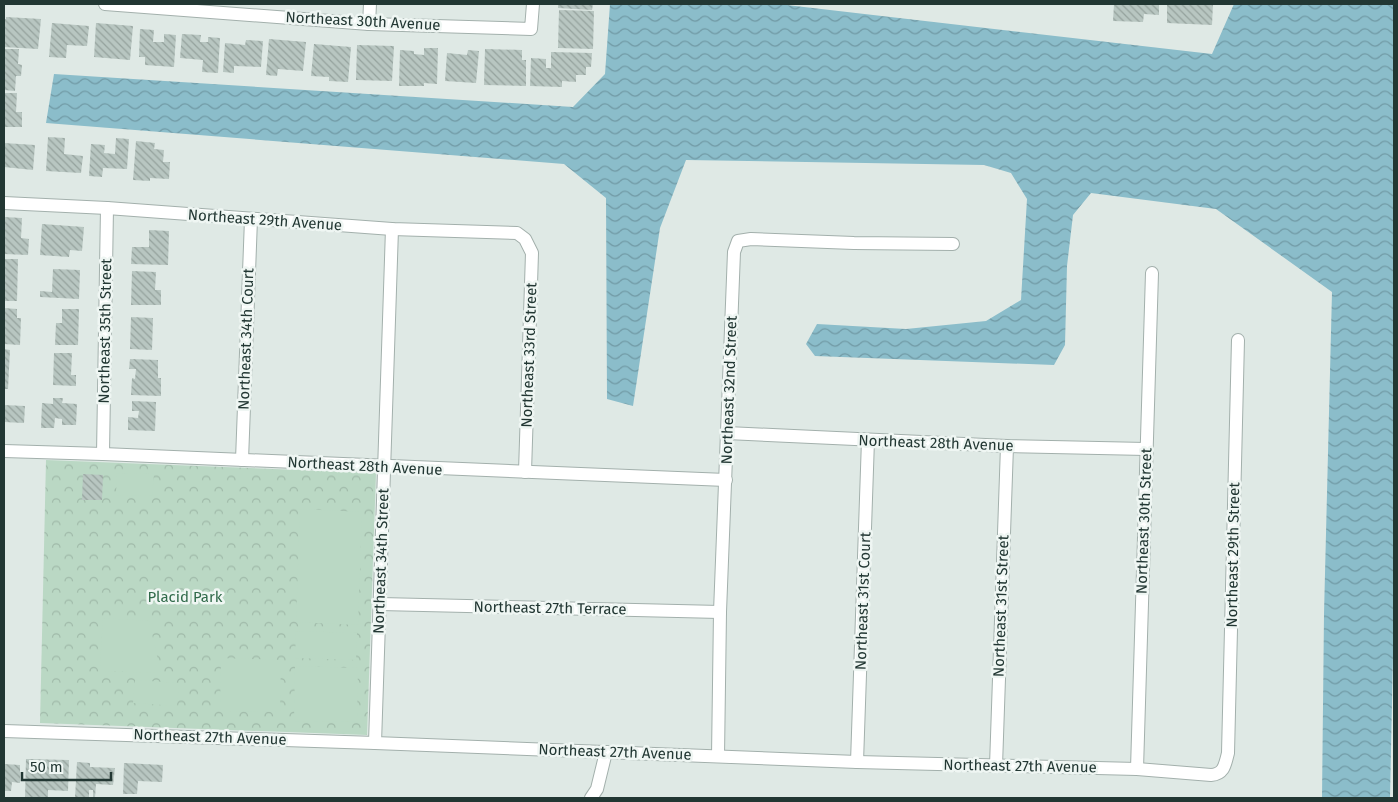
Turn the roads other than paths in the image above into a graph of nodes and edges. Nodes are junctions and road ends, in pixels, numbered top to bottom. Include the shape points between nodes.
1 (105, 4) edge
2 (370, 4) edge
3 (533, 4) edge
4 (369, 24) junction
5 (4, 203) edge
6 (107, 208) junction
7 (251, 219) junction
8 (392, 229) junction
9 (525, 240) joint
10 (953, 244) dead end
11 (1152, 273) dead end
12 (1238, 340) dead end
13 (727, 433) junction
14 (868, 440) junction
15 (1007, 446) junction
16 (1146, 449) junction
17 (4, 451) edge
18 (102, 454) junction
19 (242, 460) junction
20 (384, 467) junction
21 (525, 472) junction
22 (726, 480) junction
23 (380, 604) junction
24 (720, 612) junction
25 (4, 731) edge
26 (375, 743) junction
27 (606, 752) junction
28 (718, 756) junction
29 (857, 762) junction
30 (996, 766) junction
31 (1137, 769) junction
32 (1224, 769) joint
33 (591, 798) edge

1 - 4 street, Northeast 30th Avenue
2 - 4 street
3 - 4 street, Northeast 30th Avenue via 531,28
5 - 6 street, Northeast 29th Avenue
6 - 7 street, Northeast 29th Avenue
6 - 18 street, Northeast 35th Street
7 - 8 street, Northeast 29th Avenue
7 - 19 street, Northeast 34th Court
8 - 9 street, Northeast 29th Avenue via 517,233
8 - 20 street, Northeast 34th Street
9 - 21 street, Northeast 33rd Street via 532,253
10 - 13 street, Northeast 32nd Street via 738,241 734,252
11 - 16 street, Northeast 30th Street
12 - 32 street, Northeast 29th Street via 1228,753
13 - 14 street, Northeast 28th Avenue
13 - 22 street, Northeast 32nd Street
14 - 15 street, Northeast 28th Avenue
14 - 29 street, Northeast 31st Court
15 - 16 street, Northeast 28th Avenue
15 - 30 street, Northeast 31st Street
16 - 31 street, Northeast 30th Street
17 - 18 street, Northeast 28th Avenue
18 - 19 street, Northeast 28th Avenue
19 - 20 street, Northeast 28th Avenue
20 - 21 street, Northeast 28th Avenue
20 - 23 street, Northeast 34th Street
21 - 22 street, Northeast 28th Avenue
22 - 24 street, Northeast 32nd Street
23 - 24 street, Northeast 27th Terrace
23 - 26 street, Northeast 34th Street
24 - 28 street, Northeast 32nd Street
25 - 26 street, Northeast 27th Avenue
26 - 27 street, Northeast 27th Avenue
27 - 28 street, Northeast 27th Avenue
27 - 33 street via 597,790
28 - 29 street, Northeast 27th Avenue
29 - 30 street, Northeast 27th Avenue
30 - 31 street, Northeast 27th Avenue
31 - 32 street, Northeast 27th Avenue via 1211,775

